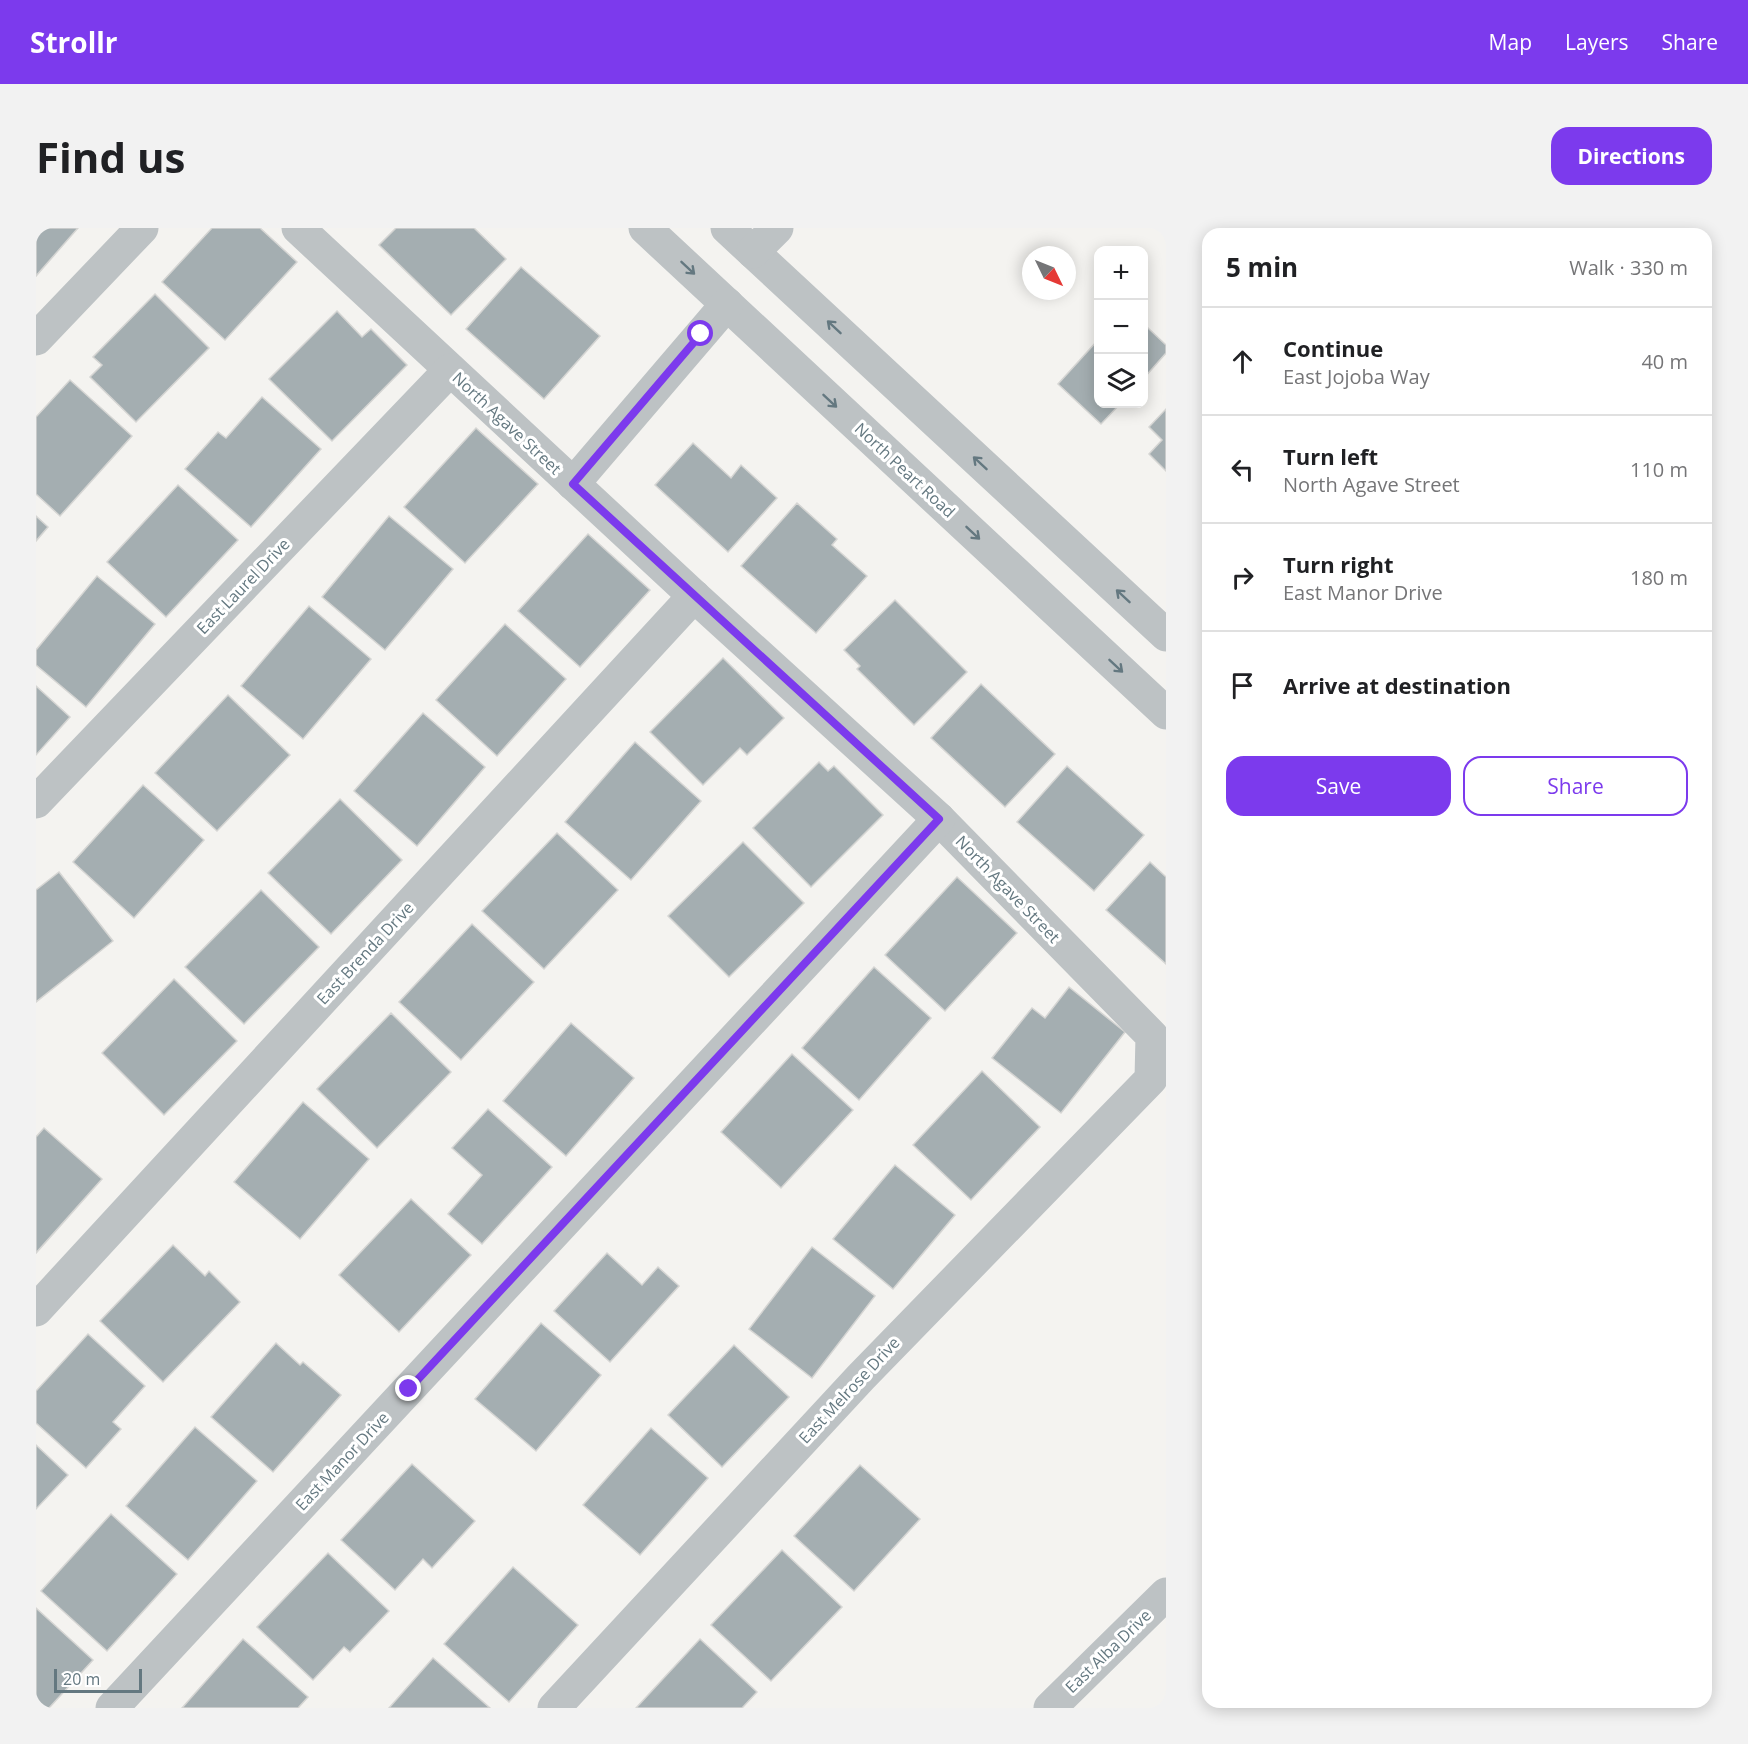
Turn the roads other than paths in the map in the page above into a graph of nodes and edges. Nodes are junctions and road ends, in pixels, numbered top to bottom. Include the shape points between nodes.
1 (142, 228) edge
2 (298, 228) edge
3 (645, 228) edge
4 (727, 228) edge
5 (777, 228) edge
6 (753, 252) junction
7 (727, 304) junction
8 (36, 339) edge
9 (450, 370) junction
10 (573, 484) junction
11 (694, 596) junction
12 (1166, 635) edge
13 (1166, 713) edge
14 (36, 802) edge
15 (939, 819) junction
16 (1152, 1079) joint
17 (36, 1310) edge
18 (1166, 1594) edge
19 (112, 1708) edge
20 (554, 1708) edge
21 (1050, 1708) edge

1 - 8 street
2 - 9 street, North Agave Street
3 -> 7 street, North Peart Road
4 - 6 street
5 - 6 street
12 -> 6 street
7 - 10 street
7 -> 13 street, North Peart Road
9 - 10 street, North Agave Street
9 - 14 street, East Laurel Drive
10 - 11 street, North Agave Street
11 - 15 street, North Agave Street
11 - 17 street, East Brenda Drive
15 - 16 street, North Agave Street via 1152,1036
15 - 19 street, East Manor Drive
16 - 20 street, East Melrose Drive via 861,1377
18 - 21 street, East Alba Drive

